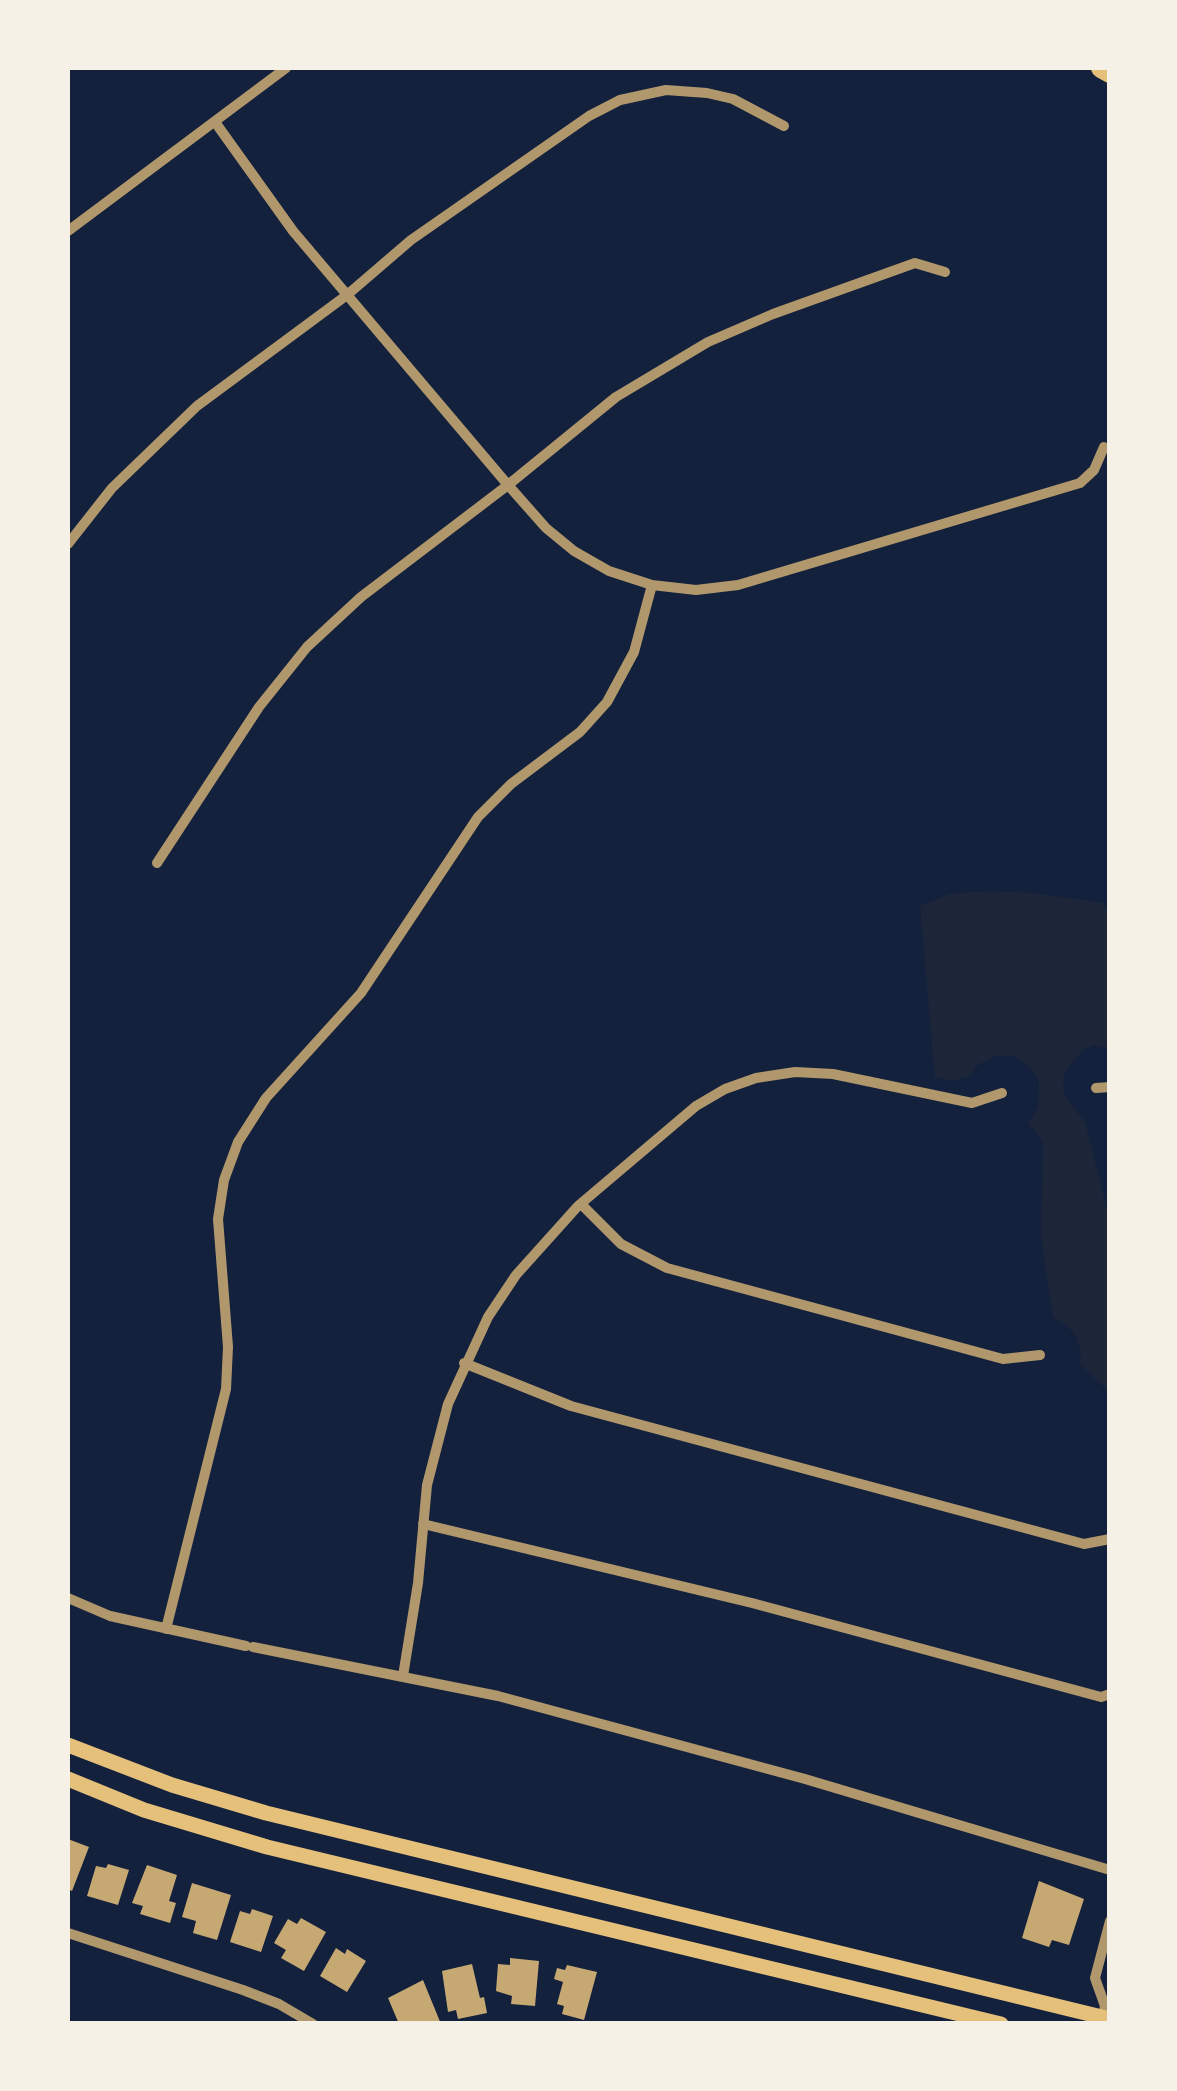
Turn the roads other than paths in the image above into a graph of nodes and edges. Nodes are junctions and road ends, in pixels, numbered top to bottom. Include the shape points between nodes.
1 (286, 68) edge
2 (1101, 68) edge
3 (1110, 73) edge
4 (215, 122) junction
5 (784, 126) dead end
6 (68, 231) edge
7 (945, 272) dead end
8 (347, 295) junction
9 (1104, 447) dead end
10 (508, 485) junction
11 (68, 544) edge
12 (652, 585) junction
13 (157, 863) dead end
14 (1110, 1087) edge
15 (1096, 1088) dead end
16 (1002, 1093) dead end
17 (581, 1204) junction
18 (1040, 1355) dead end
19 (464, 1363) junction
20 (423, 1524) junction
21 (1110, 1540) edge
22 (68, 1598) edge
23 (166, 1630) junction
24 (403, 1676) junction
25 (1110, 1694) edge
26 (68, 1745) edge
27 (68, 1780) edge
28 (1110, 1870) edge
29 (1110, 1921) edge
30 (68, 1933) edge
31 (1106, 2014) edge
32 (313, 2024) edge
33 (1000, 2024) edge

1 - 4 street
2 - 3 highway
4 - 6 street
4 - 8 street
5 - 8 street via 707,92 666,90 620,100 411,240
7 - 10 street via 915,263 708,342 616,396
8 - 10 street
8 - 11 street via 152,446
9 - 12 street via 1080,483 1052,493 738,586
10 - 12 street via 574,550
10 - 13 street via 361,597 307,647 259,707
12 - 23 street via 634,652 607,702 478,817 361,993 266,1098 238,1142 218,1219 226,1389
14 - 15 street
16 - 17 street via 972,1102 833,1074 756,1078 696,1106
17 - 18 street via 621,1244 666,1268 1004,1359
17 - 19 street via 516,1275
19 - 20 street via 436,1444
19 - 21 street via 571,1406 1084,1544
20 - 24 street
20 - 25 street via 1101,1697
22 - 23 street
23 - 24 street
24 - 28 street via 786,1774
26 - 31 main road via 266,1813
27 - 33 main road via 267,1847
29 - 31 street via 1095,1978
30 - 32 street via 243,1990

